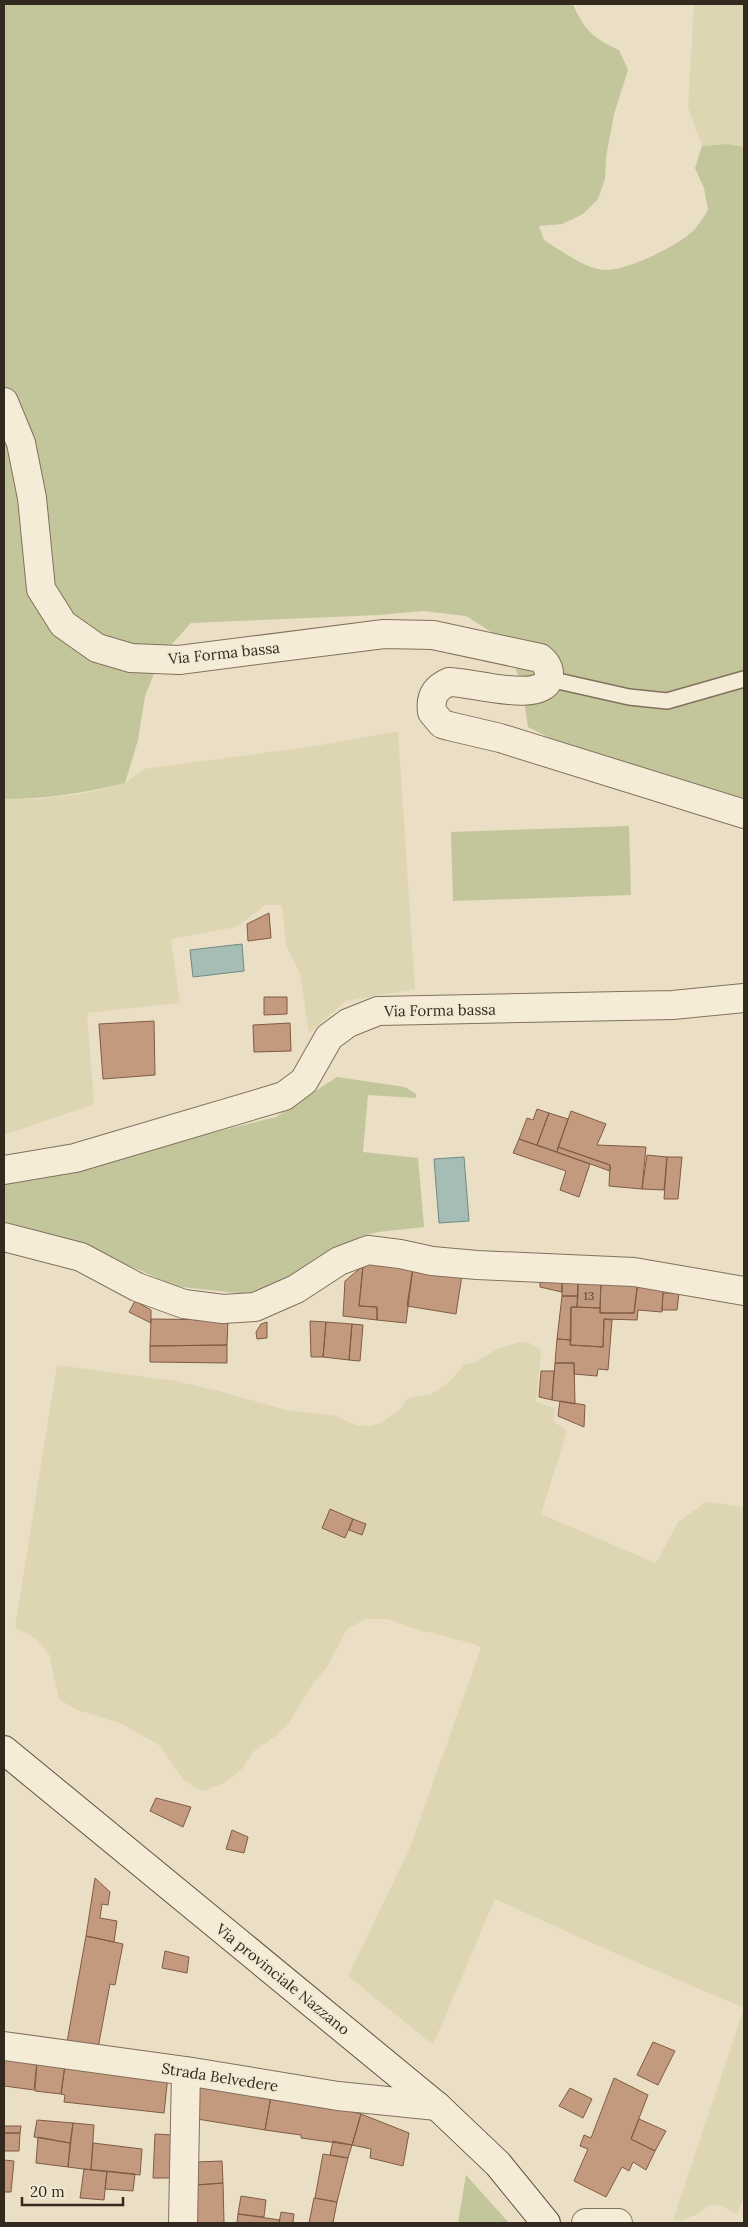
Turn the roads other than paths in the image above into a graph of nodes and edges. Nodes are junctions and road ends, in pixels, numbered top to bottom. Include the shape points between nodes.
1 (4, 402) edge
2 (548, 679) junction
3 (744, 679) edge
4 (744, 814) edge
5 (744, 998) edge
6 (4, 1170) edge
7 (4, 1237) edge
8 (744, 1291) edge
9 (4, 1750) edge
10 (4, 2046) edge
11 (186, 2070) junction
12 (437, 2106) junction
13 (183, 2223) edge
14 (546, 2223) edge
15 (586, 2223) edge
16 (618, 2223) edge

1 - 2 street, Via Forma bassa via 21,443 32,498 41,589 64,624 98,648 131,658 179,660 384,634 433,635 540,658 548,667
2 - 3 lane via 629,697 667,701
2 - 4 street via 536,691 501,690 449,682 436,690 432,697 432,712 442,724 500,738
5 - 6 street, Via Forma bassa via 673,1005 378,1011 348,1023 329,1037 304,1082 284,1096 74,1158
7 - 8 street via 81,1257 137,1287 184,1304 223,1309 255,1307 296,1289 339,1261 368,1250 478,1265 634,1272
9 - 12 street, Via provinciale Nazzano
10 - 11 street, Strada Belvedere
11 - 12 street, Strada Belvedere via 338,2096
11 - 13 street
12 - 14 street, Via provinciale Nazzano via 498,2164
15 - 16 street

